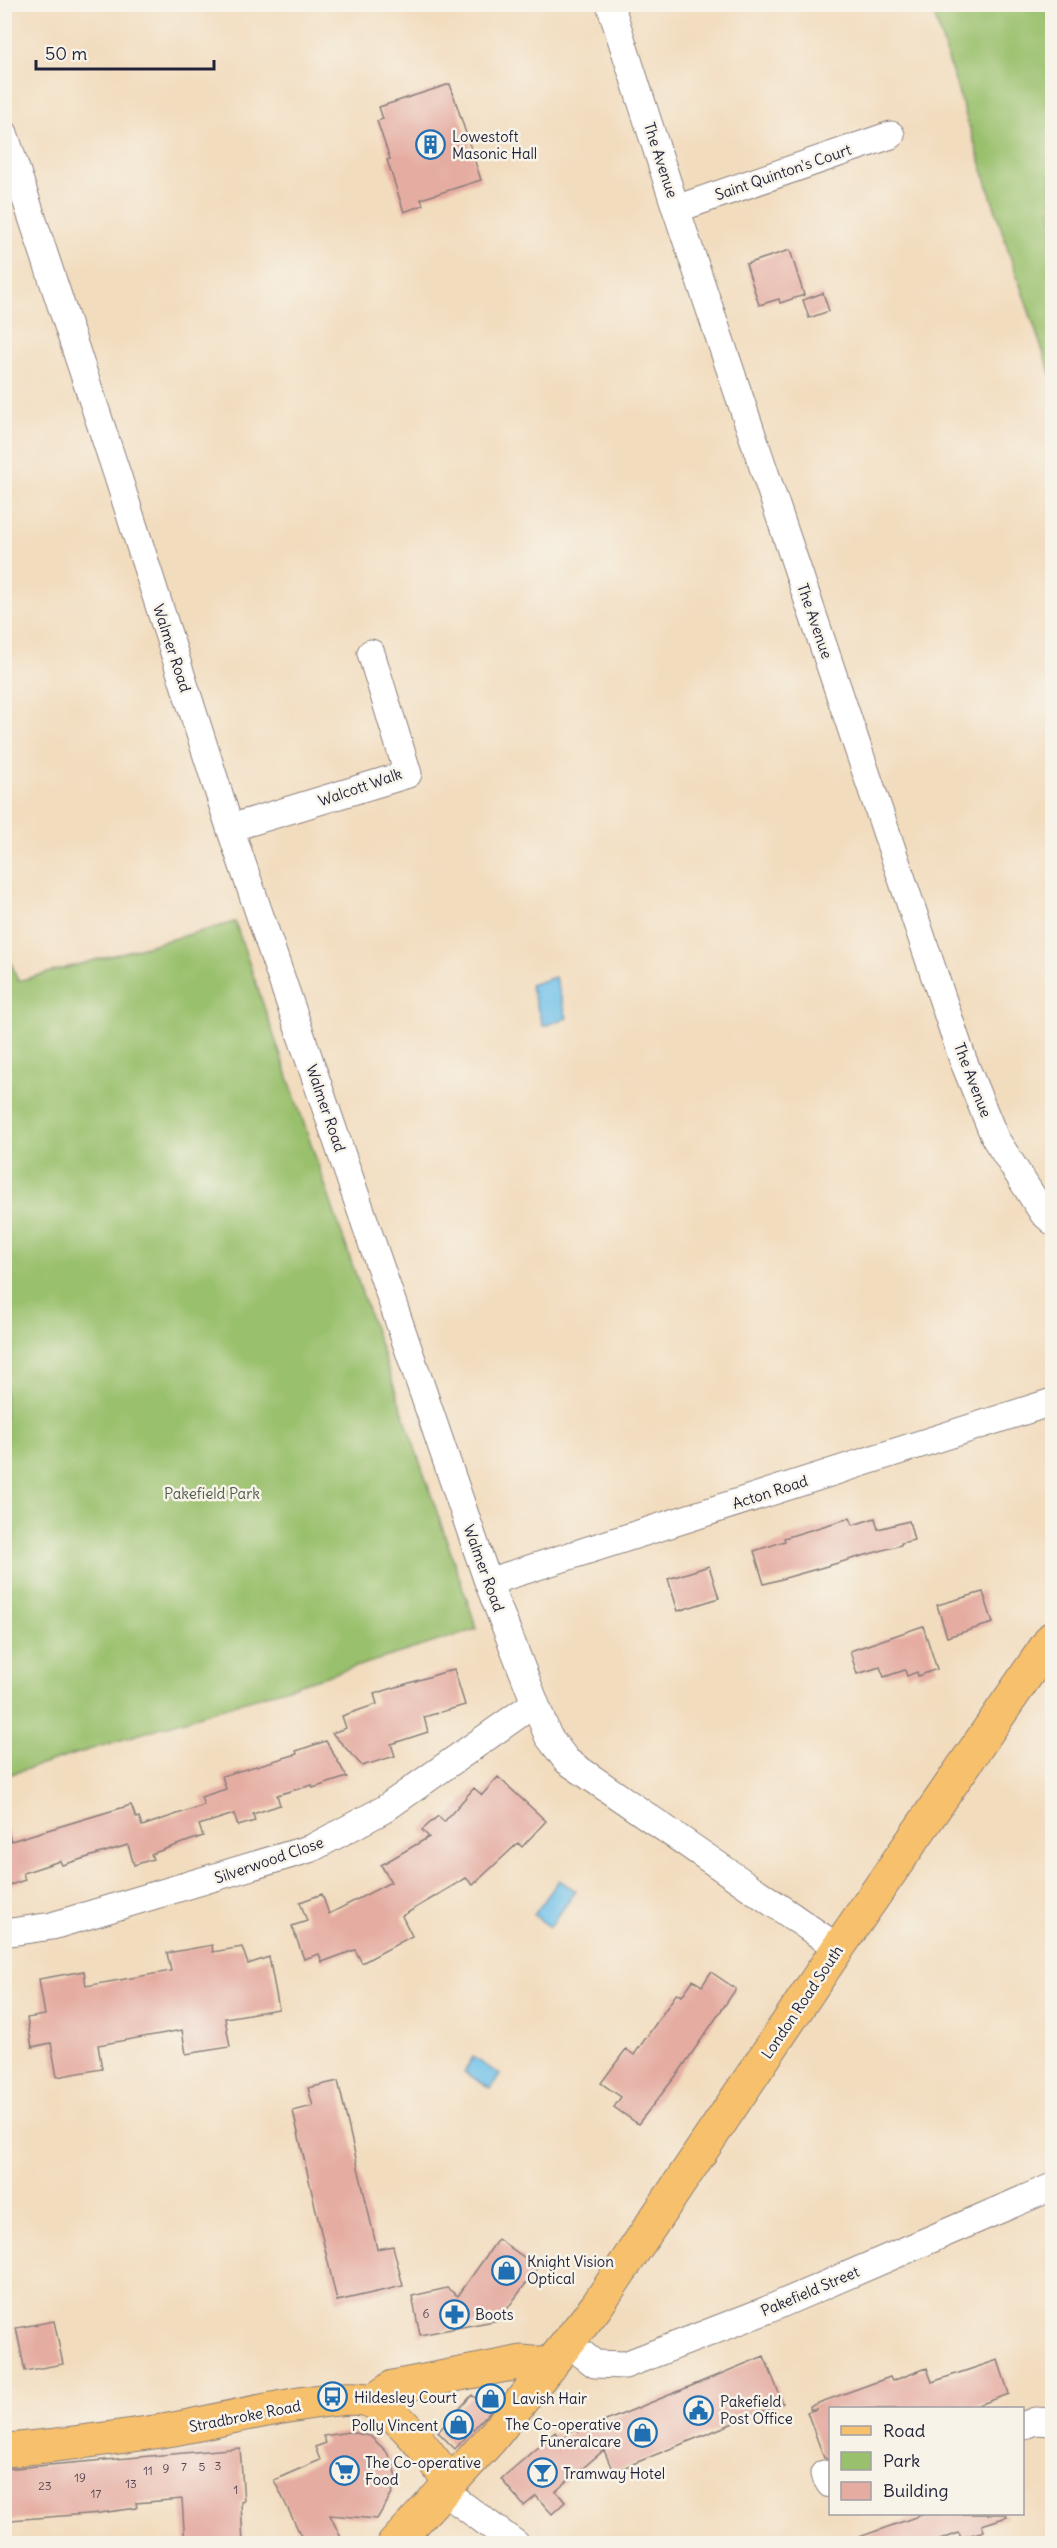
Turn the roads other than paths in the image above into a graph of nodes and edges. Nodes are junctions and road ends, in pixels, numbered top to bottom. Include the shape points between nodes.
1 (610, 4) edge
2 (4, 133) edge
3 (891, 135) dead end
4 (676, 209) junction
5 (371, 654) dead end
6 (230, 828) junction
7 (1053, 1221) edge
8 (1053, 1402) edge
9 (488, 1582) junction
10 (1053, 1638) edge
11 (535, 1702) junction
12 (4, 1933) edge
13 (838, 1948) junction
14 (1053, 2187) edge
15 (560, 2354) junction
16 (373, 2402) junction
17 (1053, 2422) edge
18 (1024, 2426) edge
19 (4, 2450) edge
20 (446, 2486) junction
21 (394, 2544) edge
22 (516, 2544) edge

1 - 4 street, The Avenue
2 - 6 street, Walmer Road
3 - 4 street, Saint Quinton's Court
4 - 7 street, The Avenue via 963,1060 995,1138 1043,1213
5 - 6 street, Walcott Walk via 408,774
6 - 9 street, Walmer Road
8 - 9 street, Acton Road
9 - 11 street, Walmer Road
10 - 13 main road, London Road South
11 - 12 street, Silverwood Close via 383,1810 312,1848 52,1926
11 - 13 street, Walmer Road via 548,1736 567,1761
13 - 15 main road, London Road South via 596,2307
14 - 15 street, Pakefield Street via 767,2310 625,2365 595,2364
15 - 16 main road via 393,2387
15 - 20 main road, London Road South via 491,2439
16 - 19 main road, Stradbroke Road via 362,2398 325,2401 168,2430
16 - 20 main road via 410,2430
17 - 18 street via 1035,2421
20 - 21 main road, London Road South
20 - 22 street

